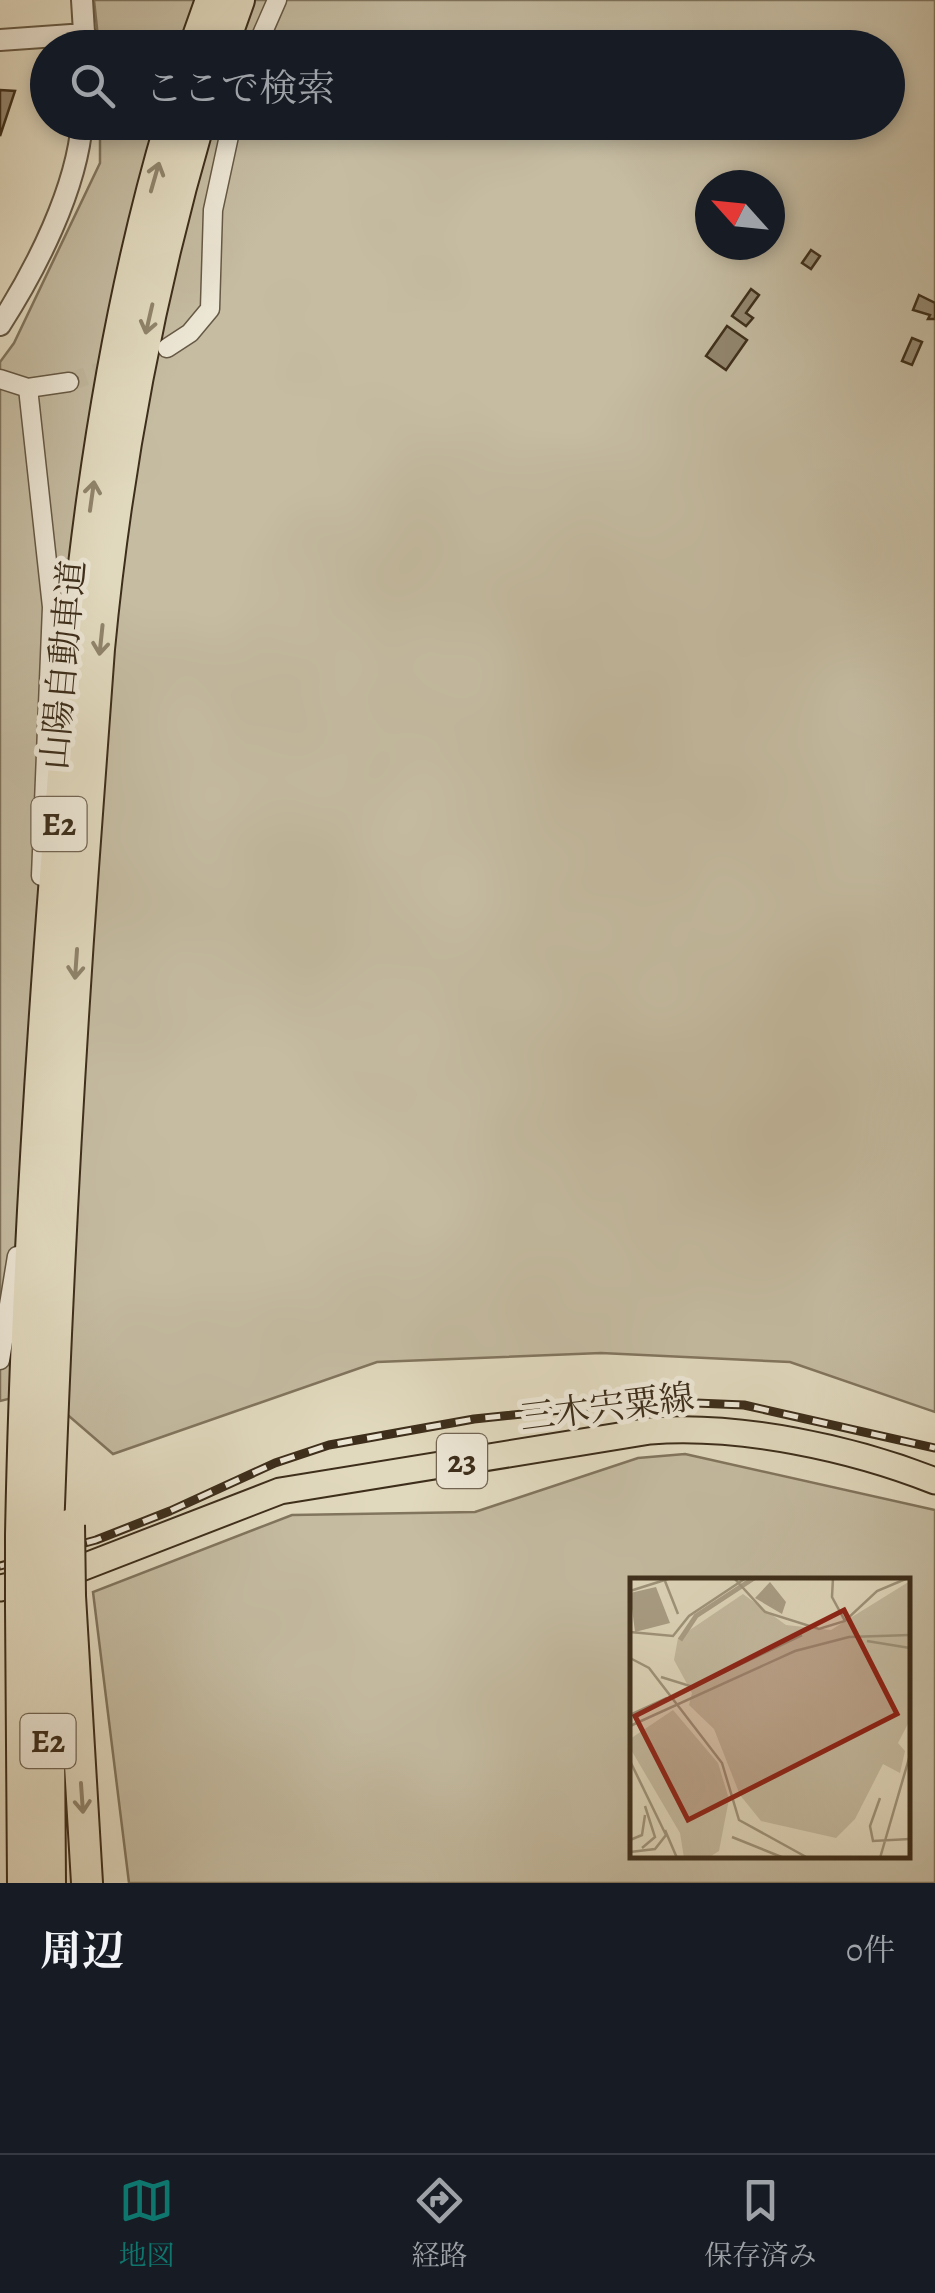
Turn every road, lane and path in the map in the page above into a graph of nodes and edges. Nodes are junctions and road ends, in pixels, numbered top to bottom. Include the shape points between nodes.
1 (82, 0) edge
2 (211, 0) edge
3 (240, 0) edge
4 (278, 0) edge
5 (84, 30) edge
6 (200, 30) edge
7 (229, 30) edge
8 (264, 30) edge
9 (0, 40) edge
10 (30, 40) edge
11 (78, 140) edge
12 (166, 140) edge
13 (194, 140) edge
14 (228, 140) edge
15 (0, 325) edge
16 (167, 348) dead end
17 (0, 379) edge
18 (69, 382) tunnel mouth
19 (28, 388) junction
20 (0, 1360) edge
21 (935, 1481) edge
22 (46, 1531) junction
23 (35, 1598) edge
24 (23, 1883) edge
25 (50, 1883) edge
26 (88, 1883) edge

1 - 5 street
2 - 6 highway
3 - 7 highway
4 - 8 street
9 - 10 street
11 - 15 street via 42,248
22 -> 12 highway, 山陽自動車道 / E2 via 24,1388 34,1144 73,646 114,353
13 -> 22 highway, 山陽自動車道 / E2 via 142,353 100,647 64,1124
14 - 16 street via 213,210 210,309
17 - 19 street
18 - 19 street
19 - 20 street via 52,607 32,1053 15,1275
21 - 23 main road, 三木宍粟線 / 23 via 752,1434 650,1431 280,1490 68,1573
22 - 23 highway, bridge
22 - 23 highway, 山陽自動車道 / E2, bridge
23 - 24 highway, 山陽自動車道 / E2
23 - 25 highway, 山陽自動車道 / E2
23 -> 26 highway

